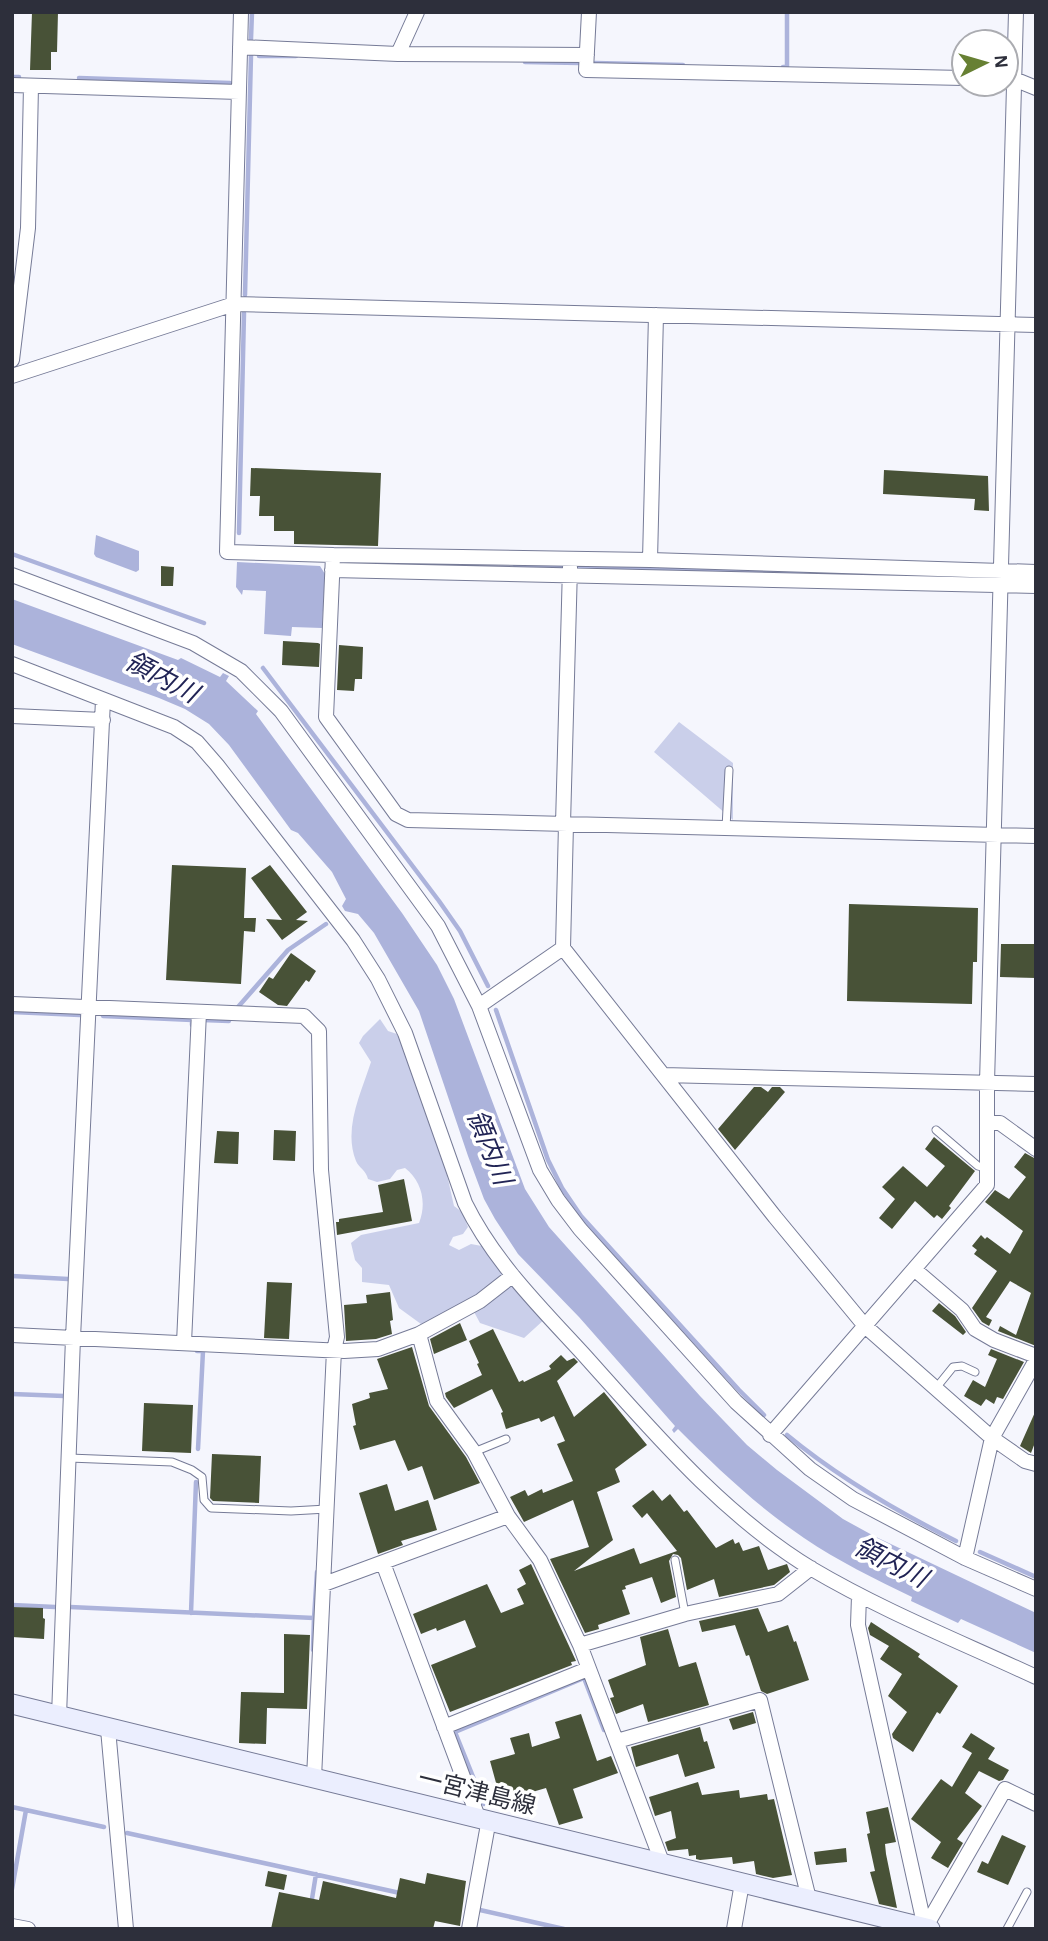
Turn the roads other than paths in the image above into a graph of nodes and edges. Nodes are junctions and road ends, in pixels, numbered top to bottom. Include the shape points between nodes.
1 (241, 12) edge
2 (417, 12) edge
3 (589, 12) edge
4 (240, 47) junction
5 (398, 54) junction
6 (587, 55) junction
7 (950, 78) edge
8 (12, 85) edge
9 (31, 86) junction
10 (239, 92) junction
11 (1010, 98) edge
12 (234, 304) junction
13 (656, 315) junction
14 (1007, 325) junction
15 (1036, 325) edge
16 (12, 360) edge
17 (12, 376) edge
18 (570, 559) junction
19 (650, 561) junction
20 (332, 562) junction
21 (1036, 572) edge
22 (12, 575) edge
23 (569, 575) junction
24 (1000, 578) junction
25 (1036, 586) edge
26 (12, 664) edge
27 (103, 700) junction
28 (12, 716) edge
29 (103, 720) junction
30 (729, 770) dead end
31 (564, 824) junction
32 (726, 828) junction
33 (995, 835) junction
34 (1036, 836) edge
35 (563, 948) junction
36 (12, 1004) edge
37 (479, 1006) junction
38 (89, 1007) junction
39 (199, 1012) junction
40 (663, 1075) junction
41 (987, 1083) junction
42 (1036, 1084) edge
43 (987, 1123) junction
44 (936, 1130) dead end
45 (1036, 1149) edge
46 (987, 1168) junction
47 (914, 1269) junction
48 (512, 1276) junction
49 (864, 1326) junction
50 (12, 1335) edge
51 (419, 1335) junction
52 (73, 1338) junction
53 (184, 1343) junction
54 (334, 1350) junction
55 (1036, 1358) edge
56 (975, 1372) dead end
57 (936, 1388) junction
58 (770, 1435) junction
59 (992, 1438) junction
60 (506, 1439) dead end
61 (474, 1452) junction
62 (68, 1458) junction
63 (1036, 1464) edge
64 (327, 1509) junction
65 (508, 1516) junction
66 (965, 1559) junction
67 (675, 1560) dead end
68 (383, 1563) junction
69 (811, 1568) junction
70 (324, 1584) junction
71 (1036, 1589) edge
72 (859, 1596) junction
73 (685, 1614) junction
74 (580, 1645) junction
75 (588, 1669) junction
76 (1036, 1677) edge
77 (12, 1704) edge
78 (59, 1716) junction
79 (444, 1727) junction
80 (108, 1729) junction
81 (617, 1741) junction
82 (314, 1778) junction
83 (1036, 1804) edge
84 (484, 1818) junction
85 (662, 1862) junction
86 (742, 1883) junction
87 (1027, 1892) dead end
88 (809, 1899) junction
89 (12, 1926) edge
90 (928, 1928) edge
91 (28, 1929) edge
92 (126, 1929) edge
93 (470, 1929) edge
94 (734, 1929) edge
95 (1007, 1929) edge

1 - 4 street
2 - 5 street
3 - 6 street
4 - 5 street
4 - 10 street
5 - 6 street
6 - 7 street via 586,70
8 - 9 street
9 - 10 street
9 - 16 street via 28,228
10 - 12 street
11 - 14 street
12 - 13 street
12 - 17 street
12 - 20 street via 227,552
13 - 14 street
13 - 19 street
14 - 15 street
14 - 24 street
18 - 19 street
18 - 20 street
18 - 23 street
19 - 24 street
20 - 23 street
20 - 31 street via 326,717 396,814 408,820
21 - 24 street
22 - 37 street via 193,643 241,671 281,711 417,895
23 - 24 street
23 - 31 street
24 - 25 street
24 - 33 street
26 - 27 street
27 - 29 street
27 - 48 street via 155,718 197,742 353,940 405,1033 465,1203
28 - 29 street
29 - 38 street
30 - 32 lane
31 - 32 street
31 - 35 street
32 - 33 street
33 - 34 street
33 - 41 street
35 - 37 street
35 - 40 street
36 - 38 street
37 - 58 street via 540,1170 558,1200
38 - 39 street
38 - 52 street
39 - 53 street
39 - 54 street via 304,1016 319,1031 321,1170 337,1337
40 - 41 street
40 - 49 street
41 - 42 street
41 - 43 street
43 - 45 street via 1000,1123
43 - 46 street
44 - 46 lane via 978,1166
46 - 47 street via 987,1185
47 - 49 street
47 - 55 street via 962,1310 975,1329
48 - 51 street via 480,1301
48 - 69 street via 696,1477
49 - 57 street
49 - 58 street
50 - 52 street
51 - 54 street via 378,1349
51 - 61 street via 437,1401
52 - 53 street
52 - 62 street
53 - 54 street
54 - 64 street
55 - 59 street
56 - 57 lane via 953,1367
57 - 59 street
58 - 66 street via 853,1499
59 - 63 street
59 - 66 street
60 - 61 lane
61 - 65 street
62 - 64 lane via 172,1462 202,1477 204,1500 211,1508
62 - 78 street
64 - 70 street
65 - 68 street
65 - 74 street via 540,1560
66 - 71 street
67 - 73 lane
68 - 70 street
68 - 79 street
69 - 72 street
69 - 73 street via 778,1594
70 - 82 street
72 - 76 street
72 - 90 street via 858,1625 877,1720
73 - 74 street
74 - 75 street
75 - 79 street
75 - 81 street
77 - 78 main road, 一宮津島線
78 - 80 main road, 一宮津島線
79 - 84 street
80 - 82 main road, 一宮津島線
80 - 92 street
81 - 85 street
81 - 88 street via 760,1700
82 - 84 main road, 一宮津島線
83 - 90 street via 1005,1789
84 - 85 main road, 一宮津島線
84 - 93 street
85 - 86 main road, 一宮津島線
86 - 88 main road, 一宮津島線
86 - 94 street
87 - 95 lane
88 - 90 main road, 一宮津島線
89 - 91 street

